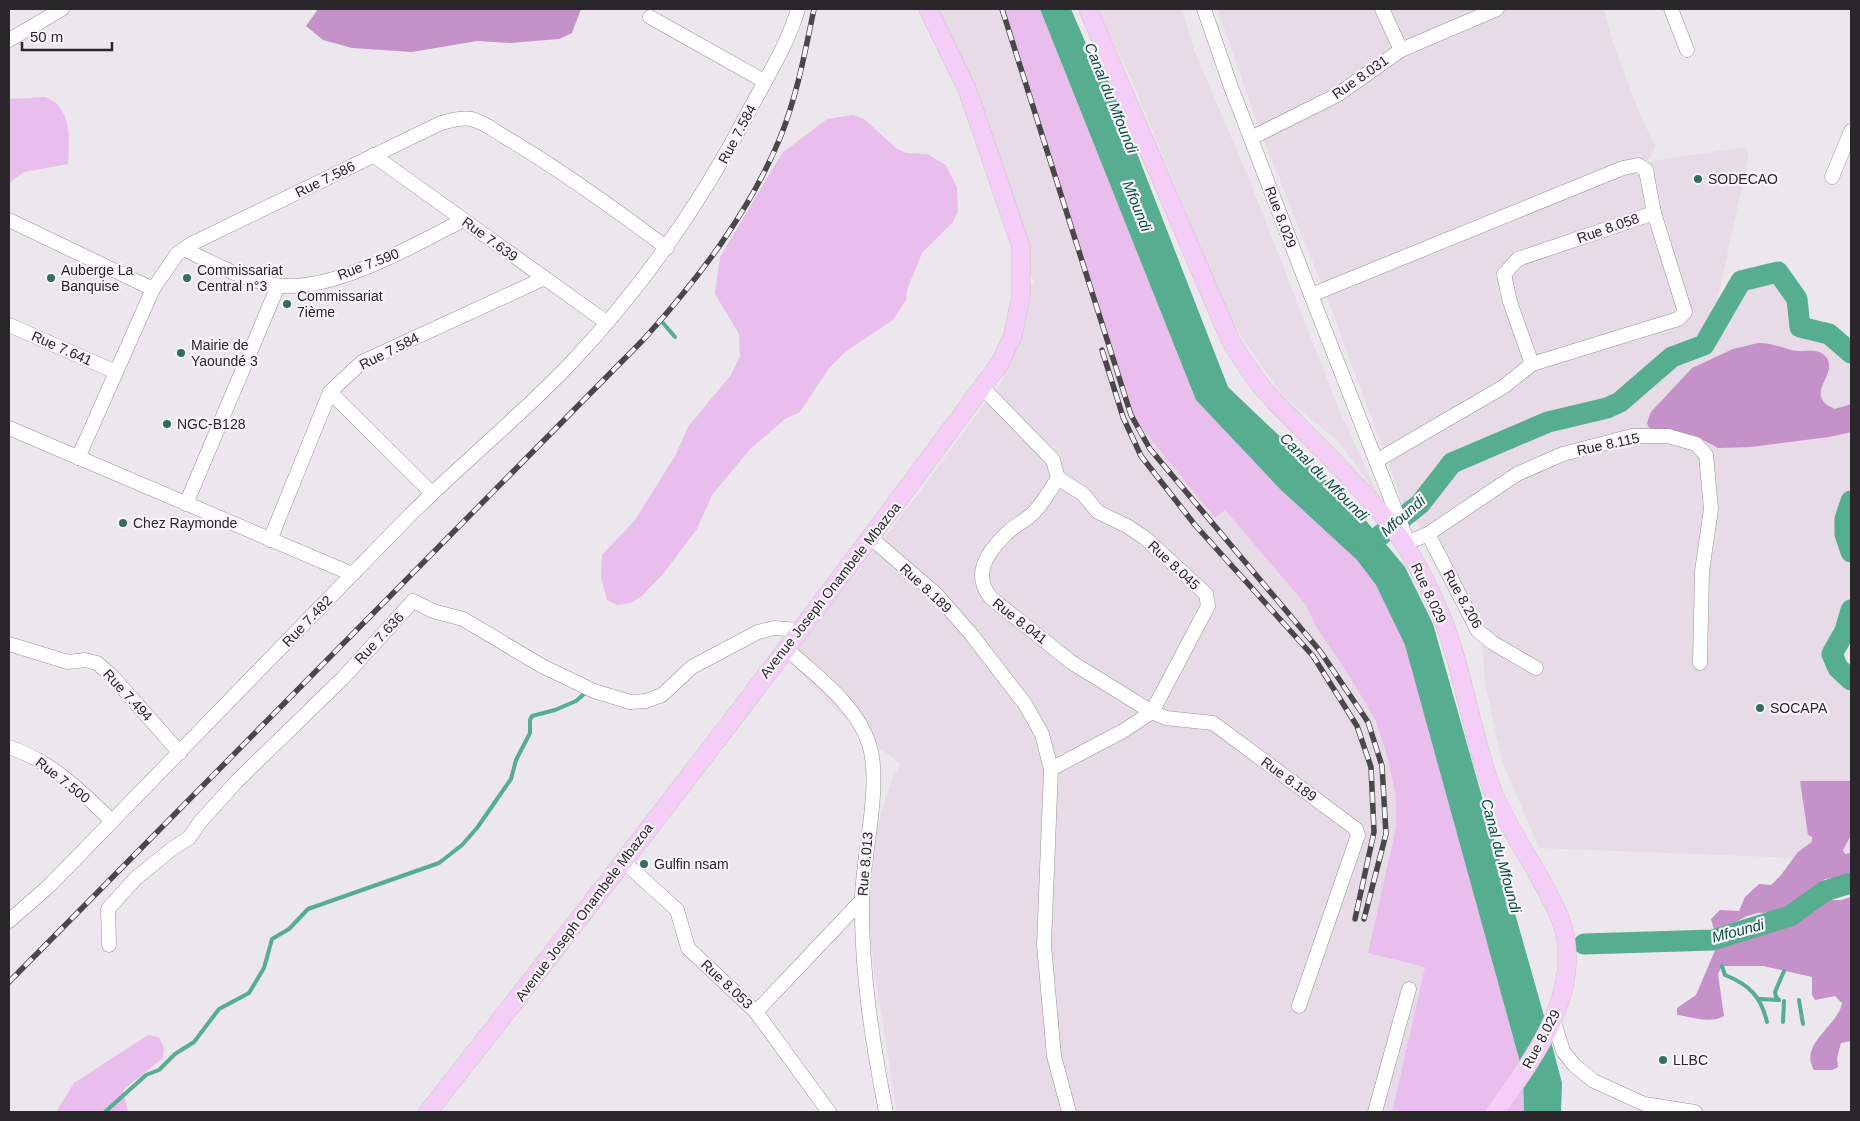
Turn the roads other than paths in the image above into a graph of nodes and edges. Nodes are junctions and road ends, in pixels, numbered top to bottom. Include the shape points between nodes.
1 (62, 9) edge
2 (798, 9) edge
3 (928, 9) edge
4 (1088, 9) edge
5 (1204, 9) edge
6 (1382, 9) edge
7 (1671, 9) edge
8 (1489, 10) edge
9 (650, 17) dead end
10 (9, 40) edge
11 (1401, 50) junction
12 (1687, 50) dead end
13 (764, 81) junction
14 (1851, 131) edge
15 (1251, 138) junction
16 (373, 156) junction
17 (1832, 177) dead end
18 (1654, 213) junction
19 (9, 220) edge
20 (463, 220) junction
21 (667, 248) junction
22 (184, 249) junction
23 (545, 278) junction
24 (278, 286) junction
25 (153, 289) junction
26 (1311, 295) junction
27 (606, 322) junction
28 (9, 325) edge
29 (1532, 364) junction
30 (116, 372) junction
31 (982, 388) junction
32 (330, 392) junction
33 (9, 428) edge
34 (78, 458) junction
35 (1376, 461) junction
36 (1058, 478) junction
37 (432, 493) junction
38 (186, 504) junction
39 (1428, 534) junction
40 (871, 538) junction
41 (270, 540) junction
42 (1409, 546) junction
43 (352, 574) junction
44 (797, 632) junction
45 (9, 644) edge
46 (786, 648) junction
47 (1700, 663) dead end
48 (1536, 668) dead end
49 (1152, 712) junction
50 (9, 747) edge
51 (180, 753) junction
52 (1051, 769) junction
53 (112, 821) junction
54 (622, 862) junction
55 (862, 900) junction
56 (9, 921) edge
57 (109, 945) dead end
58 (1408, 989) dead end
59 (1298, 1006) dead end
60 (756, 1012) junction
61 (1551, 1025) junction
62 (428, 1112) edge
63 (829, 1112) edge
64 (886, 1112) edge
65 (1069, 1112) edge
66 (1375, 1112) edge
67 (1495, 1112) edge
68 (1695, 1112) edge

1 - 10 street
2 - 13 street, Rue 7.584
3 - 31 main road, Avenue Joseph Onambele Mbazoa via 967,89 1021,247 1021,295 1013,335 1000,363
4 - 42 main road via 1231,342 1261,387
5 - 15 street, Rue 8.029
6 - 11 street, Rue 8.031
7 - 12 street
8 - 11 street
9 - 13 street
11 - 15 street, Rue 8.031 via 1337,96
13 - 21 street, Rue 7.584 via 721,164
14 - 17 street
15 - 26 street, Rue 8.029
16 - 20 street, Rue 7.639
16 - 21 street, Rue 7.586 via 440,123 472,119 526,150
16 - 22 street, Rue 7.586
18 - 26 street, Rue 8.058 via 1646,170 1638,165 1623,168
18 - 29 street, Rue 8.058 via 1518,259 1504,274 1510,302
18 - 29 street via 1685,312 1678,319
19 - 25 street
20 - 23 street, Rue 7.639
20 - 24 street, Rue 7.590 via 375,263 311,283
21 - 27 street, Rue 7.584
22 - 24 street, Rue 7.590 via 223,268
22 - 25 street, Rue 7.586
23 - 27 street, Rue 7.639
23 - 32 street, Rue 7.584 via 362,362
24 - 38 street
25 - 30 street, Rue 7.586
26 - 35 street, Rue 8.029
27 - 37 street, Rue 7.482 via 569,364
28 - 30 street, Rue 7.641
29 - 35 street via 1503,387
30 - 34 street, Rue 7.586
31 - 36 street via 1053,460
31 - 40 main road, Avenue Joseph Onambele Mbazoa
32 - 37 street
32 - 41 street, Rue 7.584
33 - 34 street
34 - 38 street
35 - 42 street, Rue 8.029
36 - 49 street, Rue 8.045 via 1083,494 1098,512 1144,538 1206,594 1208,606
36 - 49 street, Rue 8.041 via 1035,511 1006,534 989,556 980,572 983,589 1071,662
37 - 43 street, Rue 7.482
38 - 41 street
39 - 42 street, Rue 8.115
39 - 47 street, Rue 8.115 via 1517,474 1563,454 1632,436 1668,436 1696,444 1706,455 1711,509 1702,571
39 - 48 street, Rue 8.206 via 1478,631
40 - 44 main road, Avenue Joseph Onambele Mbazoa
40 - 52 street, Rue 8.189 via 937,595 971,634 1025,704 1042,734
41 - 43 street
42 - 61 main road, Rue 8.029 via 1452,644 1494,795 1559,917 1567,942 1565,978
43 - 51 street, Rue 7.482
44 - 46 main road, Avenue Joseph Onambele Mbazoa
44 - 57 street, Rue 7.636 via 774,628 758,632 692,667 662,695 630,702 594,691 542,666 463,619 433,611 413,601 343,678 237,781 189,838 136,878 108,909
45 - 51 street, Rue 7.494 via 68,662 85,660 97,663
46 - 54 main road, Avenue Joseph Onambele Mbazoa
46 - 55 street, Rue 8.013 via 848,706 869,744 873,783
49 - 52 street
49 - 59 street, Rue 8.189 via 1166,718 1213,723 1358,832
50 - 53 street, Rue 7.500 via 38,758 76,787
51 - 53 street, Rue 7.482
52 - 65 street, Rue 8.189 via 1044,945 1054,1056
53 - 56 street, Rue 7.482
54 - 60 street, Rue 8.053 via 677,910 688,948
54 - 62 main road, Avenue Joseph Onambele Mbazoa
55 - 60 street
55 - 64 street, Rue 8.013 via 868,1008
58 - 66 street
60 - 63 street, Rue 8.053
61 - 67 main road, Rue 8.029
61 - 68 street via 1563,1051 1594,1081 1644,1104

